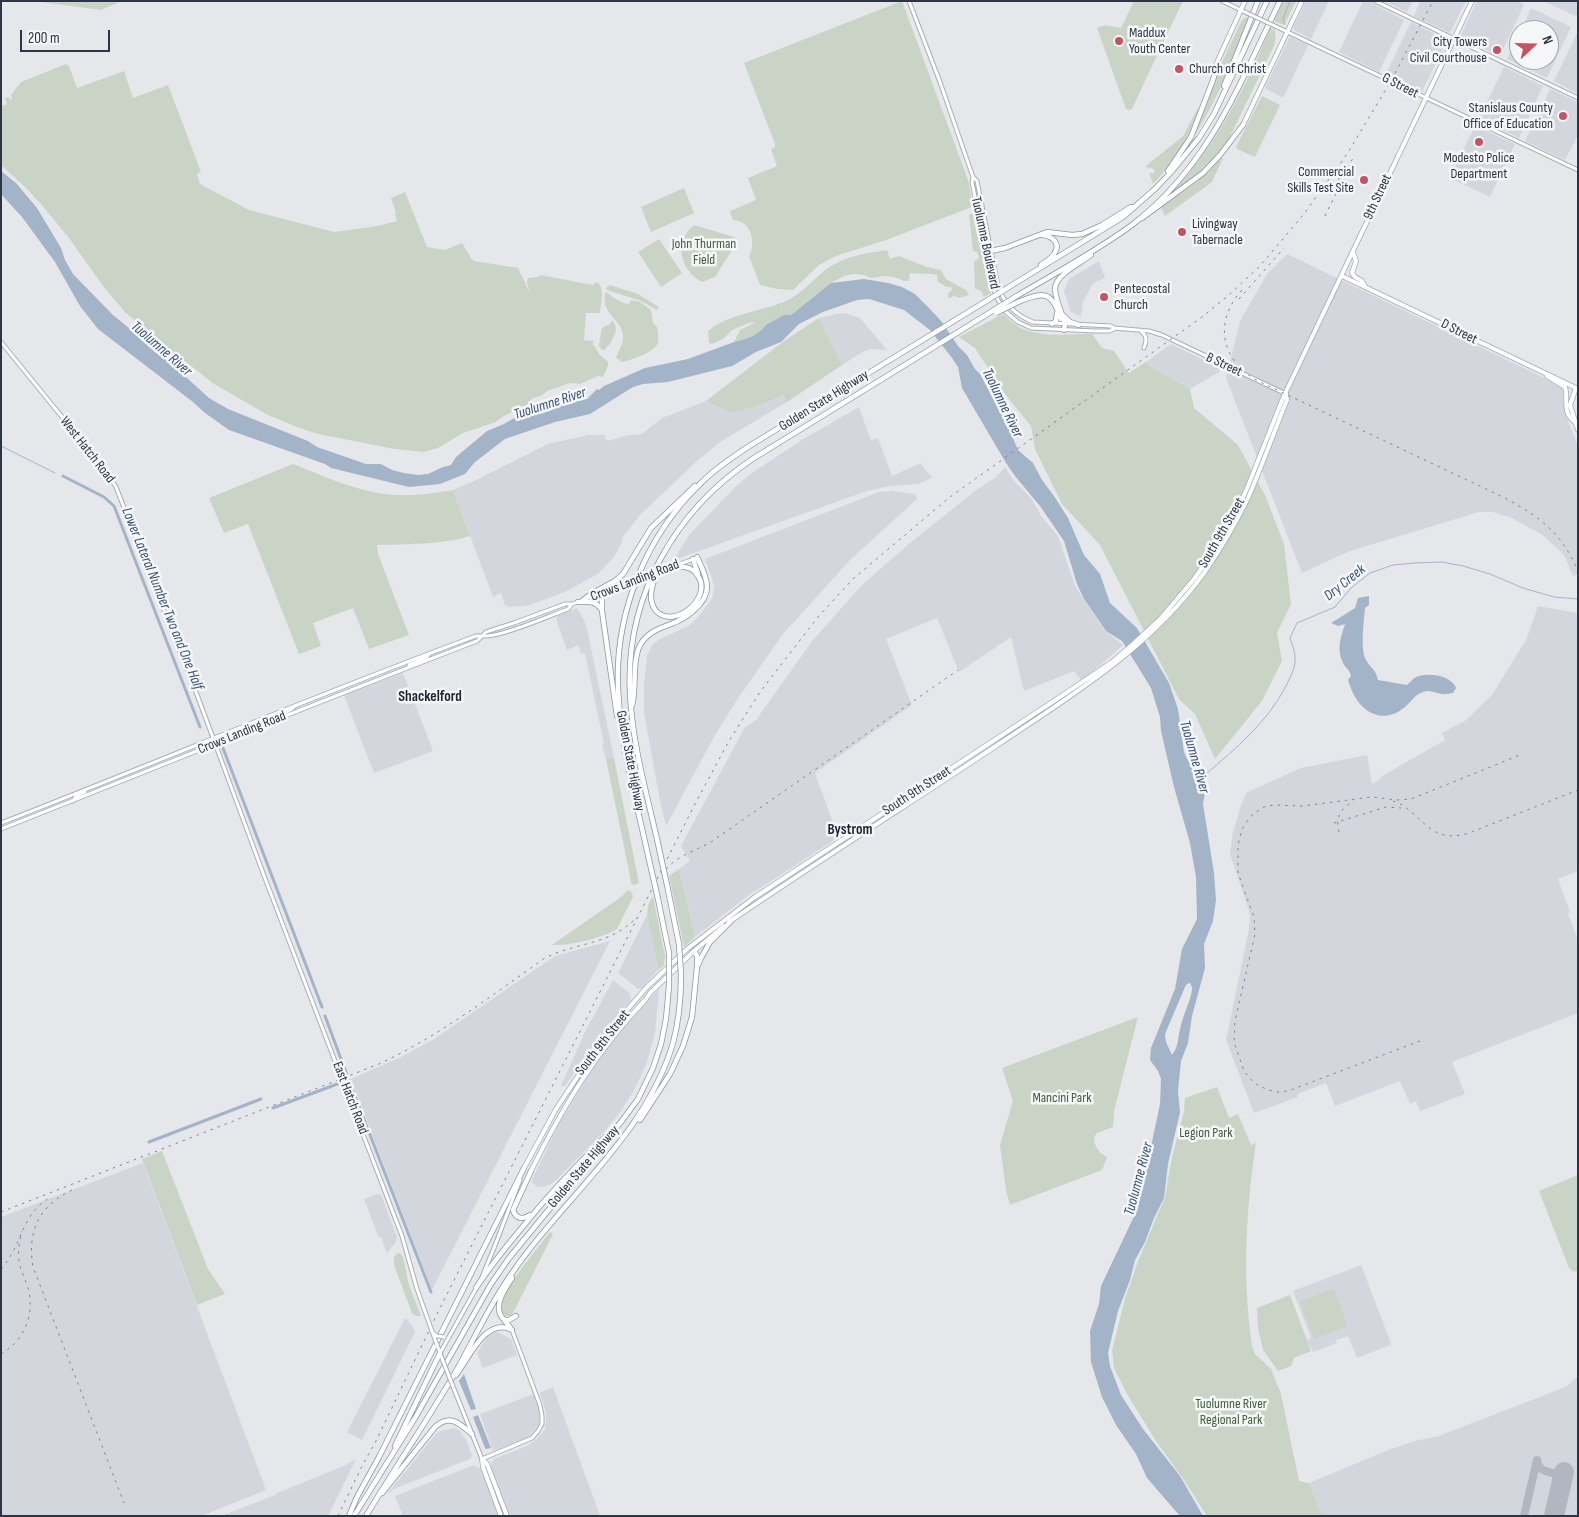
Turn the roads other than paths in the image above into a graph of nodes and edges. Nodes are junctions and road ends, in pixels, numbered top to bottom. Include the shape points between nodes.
1 (909, 1) edge
2 (1222, 1) edge
3 (1245, 1) edge
4 (1258, 1) edge
5 (1267, 1) edge
6 (1280, 1) edge
7 (1302, 1) edge
8 (1375, 1) edge
9 (1472, 1) edge
10 (1241, 10) junction
11 (1287, 32) junction
12 (1453, 38) junction
13 (1214, 69) joint
14 (1426, 98) junction
15 (1578, 98) edge
16 (1220, 101) junction
17 (1242, 125) joint
18 (1578, 170) edge
19 (973, 177) junction
20 (1156, 188) junction
21 (1148, 196) junction
22 (1133, 224) junction
23 (1034, 236) junction
24 (1106, 243) junction
25 (988, 252) junction
26 (1353, 252) junction
27 (1342, 276) junction
28 (1365, 286) junction
29 (1010, 287) junction
30 (1017, 300) junction
31 (1059, 309) junction
32 (1052, 324) junction
33 (1079, 324) junction
34 (1064, 326) junction
35 (1114, 328) junction
36 (1141, 331) junction
37 (1162, 335) joint
38 (1, 342) edge
39 (1144, 348) dead end
40 (1546, 374) junction
41 (1286, 394) junction
42 (1575, 422) junction
43 (1578, 430) edge
44 (1260, 454) joint
45 (1264, 458) joint
46 (702, 481) junction
47 (661, 556) junction
48 (695, 558) junction
49 (675, 566) junction
50 (664, 570) joint
51 (700, 578) junction
52 (602, 593) junction
53 (581, 601) junction
54 (602, 611) junction
55 (482, 636) junction
56 (429, 653) junction
57 (405, 669) junction
58 (320, 696) junction
59 (296, 705) junction
60 (297, 710) junction
61 (631, 710) junction
62 (276, 719) junction
63 (212, 739) junction
64 (214, 744) junction
65 (624, 745) junction
66 (90, 788) junction
67 (73, 801) junction
68 (1, 823) edge
69 (1, 829) edge
70 (731, 921) junction
71 (687, 949) junction
72 (694, 951) junction
73 (697, 967) junction
74 (650, 993) junction
75 (638, 997) junction
76 (579, 1073) junction
77 (583, 1076) junction
78 (621, 1122) junction
79 (624, 1137) junction
80 (524, 1168) junction
81 (532, 1171) joint
82 (539, 1207) junction
83 (522, 1259) junction
84 (476, 1288) junction
85 (516, 1316) dead end
86 (504, 1320) junction
87 (512, 1330) junction
88 (452, 1332) junction
89 (432, 1333) junction
90 (440, 1353) junction
91 (446, 1388) junction
92 (472, 1434) junction
93 (482, 1459) junction
94 (381, 1472) junction
95 (373, 1504) junction
96 (349, 1516) edge
97 (354, 1516) edge
98 (366, 1516) edge
99 (501, 1516) edge
100 (507, 1516) edge

1 - 19 main road, Tuolumne Boulevard
2 - 10 main road, G Street
3 - 10 main road
4 - 16 highway
5 - 16 highway, Golden State Highway
6 - 22 highway via 1215,131 1165,196
7 - 11 main road
8 - 12 main road
9 - 12 main road, 9th Street
10 - 11 main road, G Street, bridge
10 - 13 main road
11 - 14 main road, G Street
11 - 17 main road
12 - 14 main road, 9th Street
12 - 15 main road
13 - 20 highway via 1213,80 1191,137
14 - 18 main road, G Street
14 - 26 main road, 9th Street
16 - 20 highway, Golden State Highway via 1199,138
17 - 22 highway via 1203,173
19 - 25 main road, Tuolumne Boulevard
19 - 25 main road, Tuolumne Boulevard via 977,181
20 - 21 highway, Golden State Highway
21 - 23 highway via 1088,232 1072,235 1047,232
21 - 29 highway, Golden State Highway via 1123,217
22 - 24 highway
23 - 25 highway
23 - 29 highway via 1052,238 1056,244 1055,253
24 - 30 highway
24 - 31 highway via 1059,278 1055,289
25 - 32 main road, Tuolumne Boulevard via 1000,291 1010,308 1033,322
25 - 34 main road, Tuolumne Boulevard via 995,293 1006,312 1031,328
26 - 27 main road, 9th Street
26 - 28 main road via 1356,261 1352,273
27 - 28 main road, D Street
27 - 41 main road, 9th Street
28 - 40 main road, D Street
29 - 46 highway, Golden State Highway, bridge via 742,451
30 - 31 highway via 1044,296 1053,300
30 - 47 highway, Golden State Highway, bridge via 971,324 729,475 693,510
31 - 32 highway
31 - 33 highway via 1066,320
31 - 34 highway
32 - 34 main road, Tuolumne Boulevard
33 - 34 main road, Tuolumne Boulevard
33 - 35 main road, Tuolumne Boulevard
34 - 35 main road, Tuolumne Boulevard via 1109,331
35 - 36 main road, Tuolumne Boulevard
36 - 37 main road, Tuolumne Boulevard
36 - 39 main road via 1145,335
37 - 41 main road, B Street
38 - 63 main road, West Hatch Road via 116,487
40 - 42 main road via 1565,388 1567,412
40 - 42 main road, D Street via 1576,388 1570,406
41 - 44 main road, 9th Street
41 - 45 main road, 9th Street via 1287,400
42 - 43 main road
44 - 71 main road, South 9th Street via 1235,515 1218,545 1172,606 1124,653 755,897
45 - 70 main road, South 9th Street via 1248,498 1204,573 1135,648 1022,729
46 - 53 highway via 651,528 615,581
46 - 65 highway, Golden State Highway via 661,531 631,593 621,635 618,667
47 - 51 highway via 651,596 653,606 661,614 673,617 686,611 701,592
47 - 61 highway, Golden State Highway via 635,627 629,675
48 - 49 main road, Crows Landing Road
48 - 51 highway
48 - 61 highway via 706,584 704,596 684,618 652,632 642,642 637,653
49 - 50 highway, bridge
49 - 51 highway via 691,569
50 - 52 main road, Crows Landing Road, bridge
52 - 53 main road, Crows Landing Road
52 - 54 highway
53 - 54 highway via 592,602
53 - 55 main road, Crows Landing Road via 565,604
54 - 65 highway
55 - 56 main road, Crows Landing Road
55 - 57 main road, Crows Landing Road via 477,641
56 - 57 main road
56 - 58 main road, Crows Landing Road
57 - 60 main road, Crows Landing Road
58 - 59 main road, Crows Landing Road
58 - 60 main road
59 - 62 main road
59 - 63 main road, Crows Landing Road
60 - 62 main road, Crows Landing Road
61 - 79 highway, Golden State Highway, bridge via 635,742 679,944 681,975 676,1030 664,1068 646,1106
62 - 64 main road, Crows Landing Road
63 - 64 main road, East Hatch Road
63 - 66 main road, Crows Landing Road
64 - 67 main road, Crows Landing Road
64 - 89 main road, East Hatch Road, bridge via 402,1236
65 - 78 highway, Golden State Highway, bridge via 669,953 670,986 657,1056 648,1080
66 - 67 main road
66 - 68 main road, Crows Landing Road
67 - 69 main road, Crows Landing Road
70 - 72 main road, South 9th Street
70 - 73 highway via 706,948
71 - 72 main road
71 - 75 main road, South 9th Street
72 - 73 highway
72 - 74 main road, South 9th Street
73 - 79 highway via 692,1017 680,1055 644,1115
74 - 75 main road
74 - 77 main road, South 9th Street
75 - 76 main road, South 9th Street
76 - 77 main road
76 - 80 main road, South 9th Street
77 - 81 main road, South 9th Street
78 - 82 highway
78 - 94 highway, Golden State Highway via 508,1258
79 - 83 highway, Golden State Highway
80 - 84 main road
80 - 96 highway
81 - 82 highway via 513,1210 517,1217 523,1218
82 - 84 highway
83 - 86 highway via 500,1302
83 - 91 highway, Golden State Highway via 496,1297
84 - 88 main road
85 - 86 highway
86 - 87 highway
87 - 91 highway via 501,1326 487,1332
87 - 93 main road via 540,1406 542,1424 532,1438
88 - 89 main road, bridge via 444,1337
88 - 90 main road
89 - 90 main road, East Hatch Road, bridge
90 - 92 main road, East Hatch Road, bridge
90 - 94 highway
91 - 95 highway, Golden State Highway
92 - 93 main road, East Hatch Road
92 - 95 highway via 456,1421 447,1420 439,1424
93 - 99 main road, East Hatch Road
93 - 100 main road, East Hatch Road via 487,1464
94 - 97 highway, Golden State Highway
95 - 98 highway, Golden State Highway

